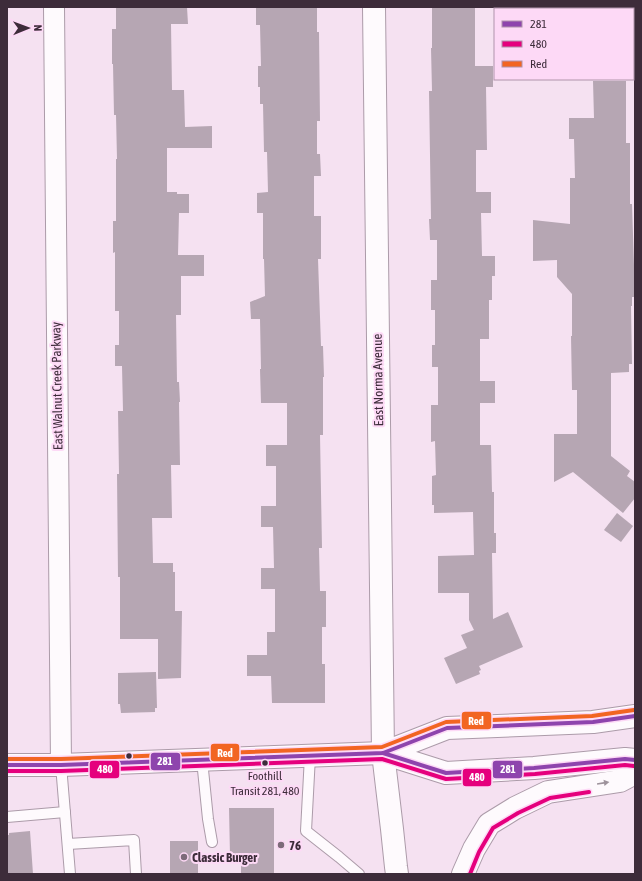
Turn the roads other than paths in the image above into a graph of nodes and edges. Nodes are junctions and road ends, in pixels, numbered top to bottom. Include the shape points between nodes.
1 (54, 7) edge
2 (374, 7) edge
3 (635, 716) edge
4 (383, 753) junction
5 (310, 756) junction
6 (202, 760) junction
7 (635, 760) edge
8 (7, 765) edge
9 (61, 765) junction
10 (635, 773) edge
11 (65, 812) junction
12 (7, 817) edge
13 (212, 842) dead end
14 (68, 844) junction
15 (70, 874) edge
16 (136, 874) edge
17 (359, 874) edge
18 (397, 874) edge
19 (463, 874) edge

1 - 9 street, East Walnut Creek Parkway
2 - 4 main road, East Norma Avenue
3 - 4 main road via 593,722 447,728
4 - 5 main road
4 - 7 main road via 446,773
4 - 18 main road, East Norma Avenue
5 - 6 main road
5 - 17 lane via 306,831
6 - 9 main road
6 - 13 lane
8 - 9 main road
9 - 11 lane
19 -> 10 main road via 489,824 515,808 548,792 620,781
11 - 12 lane
11 - 14 lane
14 - 15 lane
14 - 16 lane via 134,840

